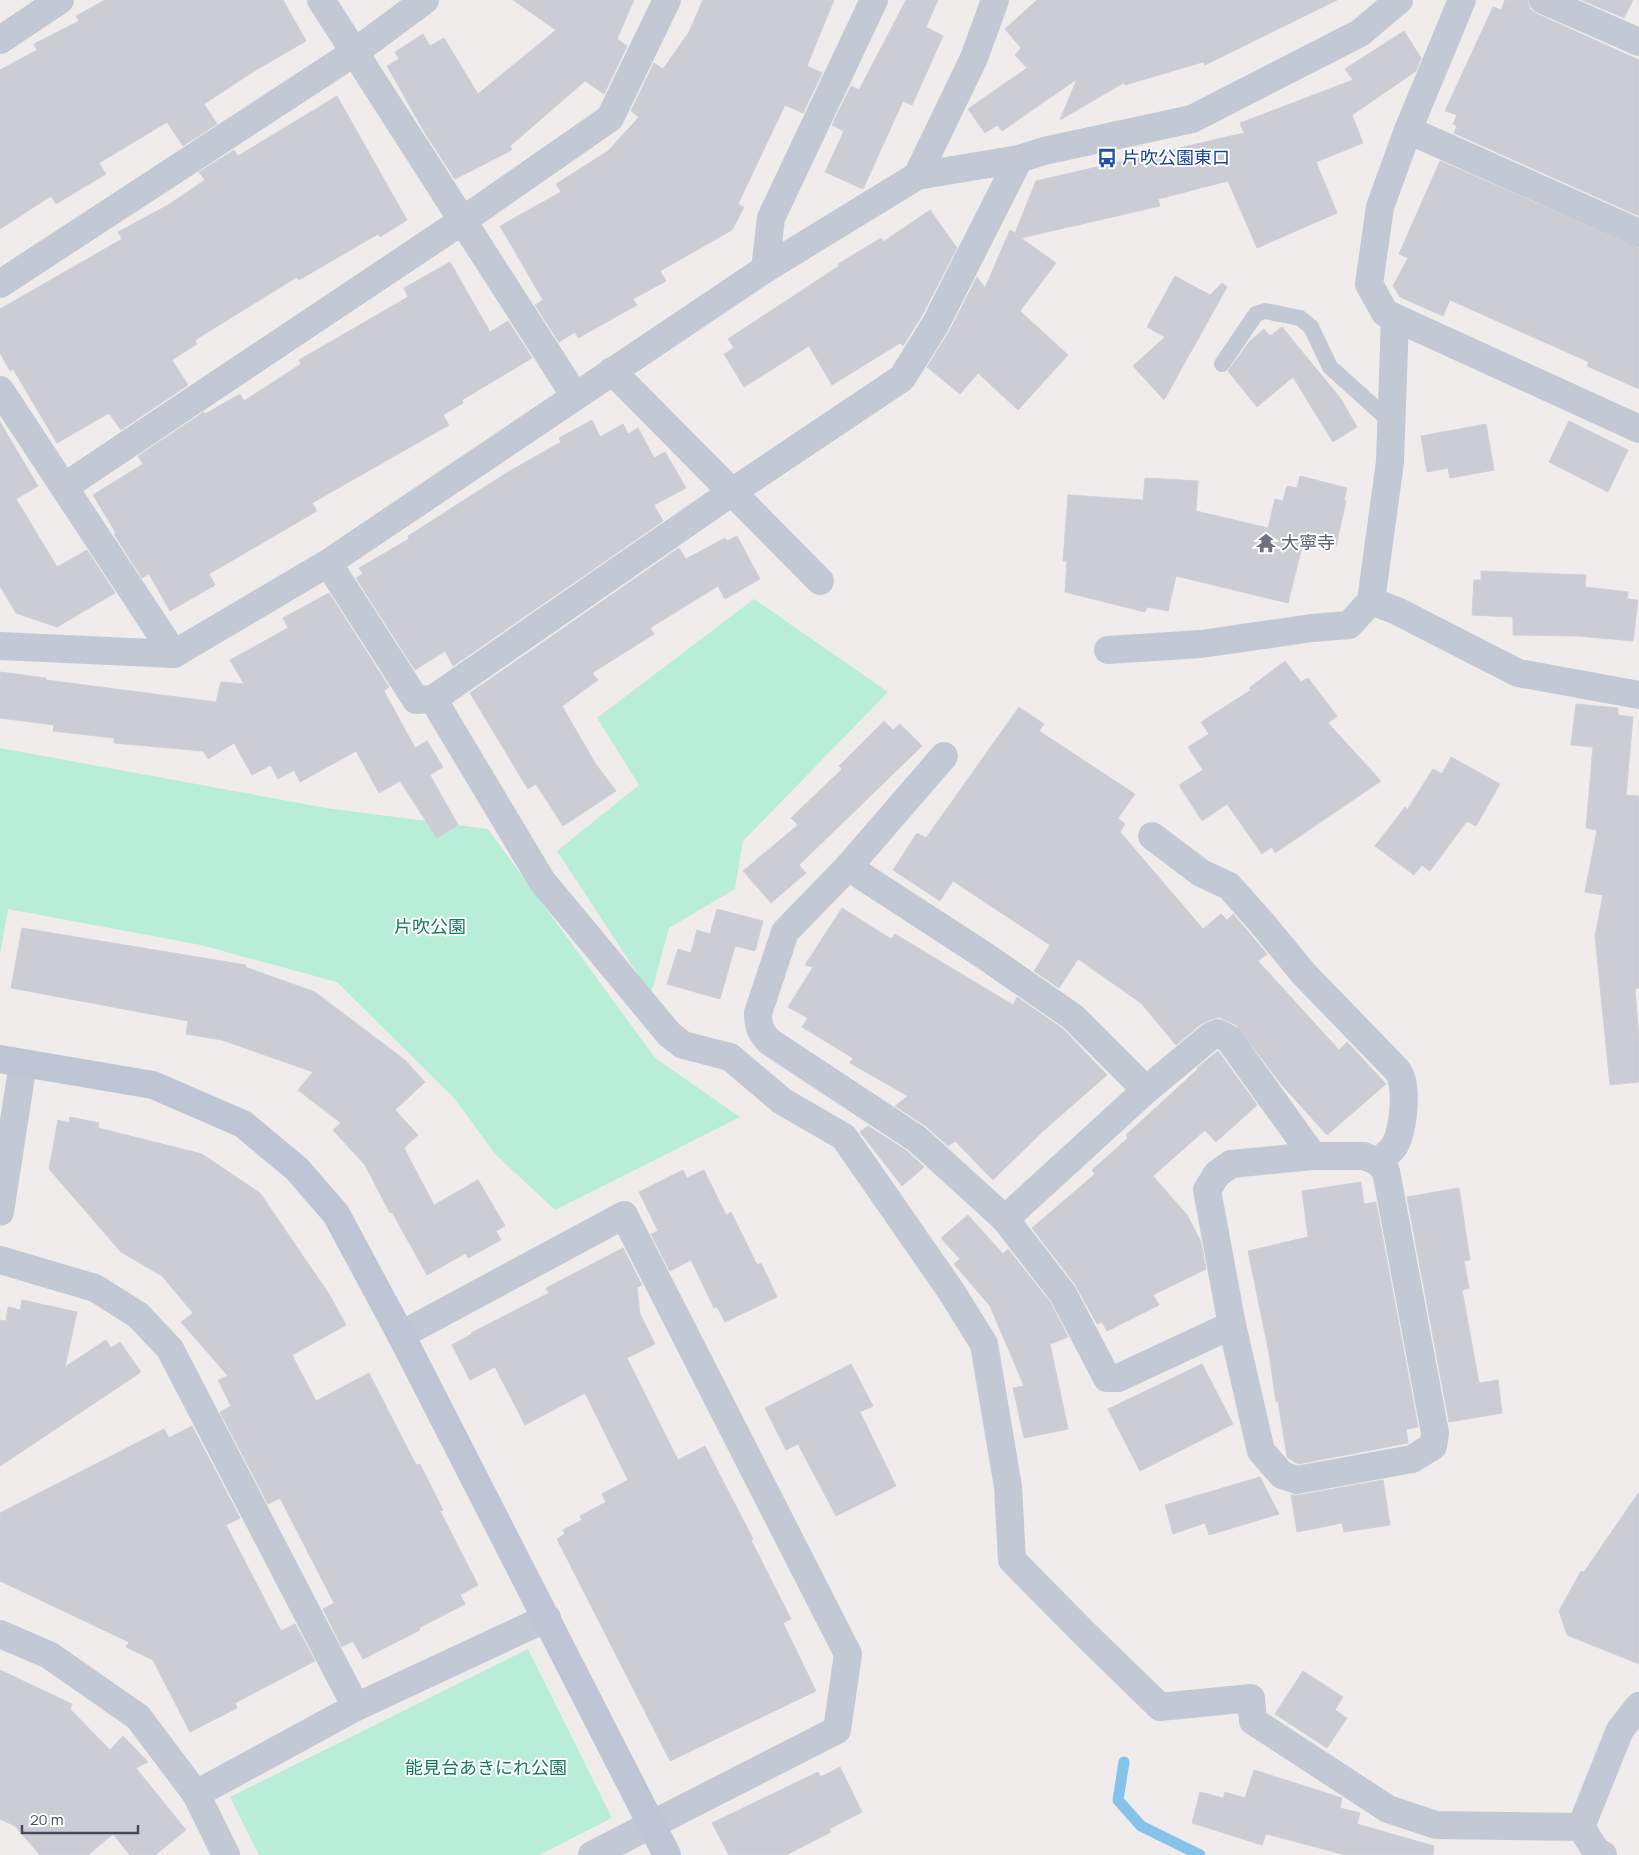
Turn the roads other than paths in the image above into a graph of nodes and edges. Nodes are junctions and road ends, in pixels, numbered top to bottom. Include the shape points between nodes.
1 (60, 0) edge
2 (321, 0) edge
3 (425, 0) edge
4 (666, 0) edge
5 (874, 0) edge
6 (995, 0) edge
7 (1399, 0) edge
8 (1462, 0) edge
9 (1543, 0) edge
10 (0, 40) edge
11 (1639, 42) edge
12 (355, 52) junction
13 (1408, 130) junction
14 (1019, 159) junction
15 (917, 176) junction
16 (462, 221) junction
17 (1639, 233) edge
18 (765, 269) junction
19 (0, 284) edge
20 (1396, 318) junction
21 (1222, 364) dead end
22 (612, 371) junction
23 (0, 390) edge
24 (575, 396) junction
25 (1391, 422) junction
26 (9, 424) edge
27 (1639, 429) edge
28 (64, 487) junction
29 (732, 492) junction
30 (328, 563) junction
31 (820, 581) dead end
32 (1371, 601) junction
33 (0, 646) edge
34 (1108, 650) dead end
35 (174, 654) junction
36 (1639, 695) edge
37 (433, 699) junction
38 (944, 756) dead end
39 (1152, 836) dead end
40 (848, 867) junction
41 (758, 1024) junction
42 (730, 1057) junction
43 (12, 1061) edge
44 (1146, 1090) junction
45 (1313, 1156) junction
46 (1378, 1162) junction
47 (0, 1212) edge
48 (1005, 1219) junction
49 (0, 1260) edge
50 (1232, 1325) junction
51 (401, 1335) junction
52 (547, 1618) junction
53 (0, 1634) edge
54 (1639, 1706) edge
55 (356, 1707) junction
56 (196, 1794) junction
57 (652, 1824) junction
58 (1582, 1827) junction
59 (226, 1855) edge
60 (592, 1855) edge
61 (666, 1855) edge
62 (1603, 1855) edge

1 - 10 street
2 - 12 street
3 - 12 street
4 - 16 street via 610,118
5 - 18 street via 770,218
6 - 15 street via 974,58
7 - 14 street via 1360,34 1192,119
8 - 13 street
9 - 11 street
12 - 16 street
12 - 19 street
13 - 17 street
13 - 20 street via 1380,206 1369,284 1385,313
14 - 15 street
14 - 29 street via 935,325 902,378
15 - 18 street
16 - 24 street
16 - 28 street
18 - 22 street
20 - 25 street
20 - 27 street
21 - 25 lane via 1256,314 1265,311 1300,318 1311,327 1330,367
22 - 24 street
22 - 29 street
23 - 26 street
24 - 30 street
25 - 32 street via 1390,462
26 - 28 street
28 - 35 street
29 - 31 street
29 - 37 street
30 - 35 street
30 - 37 street via 416,700
32 - 34 street via 1349,626 1201,644
32 - 36 street via 1518,673
33 - 35 street
37 - 42 street via 542,881 669,1034 683,1045
38 - 40 street
39 - 46 street via 1201,873 1229,886 1304,974 1401,1074 1404,1088 1401,1127 1394,1147
40 - 41 street via 784,932 758,1013
40 - 44 street via 1072,1017
41 - 42 street
41 - 48 street via 770,1042 917,1139
42 - 58 street via 782,1101 844,1137 951,1291 984,1344 1008,1487 1012,1560 1160,1707 1251,1698 1253,1721 1388,1809 1436,1825
43 - 47 street
43 - 51 street via 153,1085 243,1124 297,1169 336,1214
44 - 45 street via 1211,1036 1223,1034
44 - 48 street
45 - 46 street via 1364,1156
45 - 50 street via 1231,1164 1210,1183 1208,1190
46 - 50 street via 1386,1172 1435,1433 1432,1446 1412,1459 1297,1480 1282,1475 1261,1451
48 - 50 street via 1063,1294 1107,1378 1118,1378
49 - 55 street via 95,1288 138,1315 170,1349
51 - 52 street
51 - 57 street via 624,1215 848,1654 837,1730
52 - 55 street
52 - 57 street
53 - 56 street via 49,1655 138,1717
54 - 58 street via 1620,1730
55 - 56 street
56 - 59 street
57 - 60 street
57 - 61 street
58 - 62 street via 1596,1851

